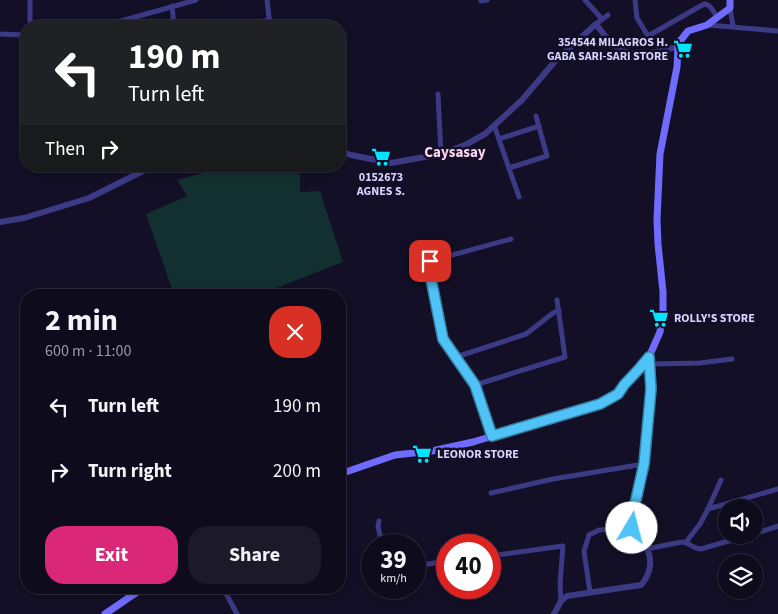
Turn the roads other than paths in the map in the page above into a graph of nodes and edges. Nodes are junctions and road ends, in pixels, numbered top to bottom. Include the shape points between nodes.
1 (30, 0) edge
2 (196, 0) edge
3 (267, 0) edge
4 (585, 0) edge
5 (635, 0) edge
6 (730, 4) edge
7 (172, 6) junction
8 (608, 15) dead end
9 (717, 18) junction
10 (602, 19) junction
11 (30, 20) edge
12 (124, 20) edge
13 (173, 20) edge
14 (270, 20) edge
15 (596, 24) junction
16 (707, 25) junction
17 (733, 26) junction
18 (778, 31) edge
19 (0, 34) edge
20 (20, 35) edge
21 (678, 47) junction
22 (438, 94) dead end
23 (536, 116) dead end
24 (494, 125) junction
25 (539, 126) junction
26 (499, 139) junction
27 (346, 153) edge
28 (441, 154) junction
29 (509, 168) junction
30 (135, 172) edge
31 (142, 172) edge
32 (136, 175) junction
33 (519, 197) dead end
34 (0, 222) edge
35 (511, 239) dead end
36 (557, 300) dead end
37 (559, 310) junction
38 (456, 358) junction
39 (732, 358) dead end
40 (649, 360) junction
41 (475, 385) junction
42 (492, 436) junction
43 (644, 464) junction
44 (346, 472) edge
45 (721, 480) dead end
46 (778, 489) edge
47 (491, 493) dead end
48 (708, 509) junction
49 (379, 521) dead end
50 (778, 526) edge
51 (632, 528) junction
52 (763, 531) edge
53 (380, 534) edge
54 (686, 542) junction
55 (718, 544) edge
56 (646, 549) junction
57 (501, 554) edge
58 (590, 592) junction
59 (134, 594) edge
60 (226, 594) edge
61 (561, 601) junction
62 (105, 614) edge
63 (237, 614) edge
64 (554, 614) edge

1 - 11 street
2 - 7 street
3 - 14 street
4 - 10 street
5 - 9 street via 637,18 648,36 704,4
6 - 9 main road
6 - 17 street
7 - 12 street
7 - 13 street
8 - 10 street
9 - 16 main road
10 - 15 street
15 - 21 street via 615,46 625,52 637,55
15 - 24 street via 556,60 522,100
16 - 17 street
16 - 21 main road via 688,31
17 - 18 street
19 - 20 street
21 - 40 main road via 660,154 657,219 663,311 660,332
22 - 28 street
23 - 25 street
24 - 26 street
24 - 28 street via 465,145
25 - 26 street
25 - 29 street via 547,156
26 - 29 street
27 - 28 street via 391,163
29 - 33 street
30 - 32 street
31 - 32 street
32 - 34 street via 89,198
35 - 38 street via 428,264 443,339
36 - 37 street
37 - 38 street via 526,334
37 - 41 street via 565,357
38 - 41 street
39 - 40 street via 700,362
40 - 42 main road via 618,394 600,404
40 - 43 street via 651,389
41 - 42 street
42 - 44 main road via 432,451 395,455
43 - 47 street
43 - 51 street
45 - 48 street
46 - 48 street
48 - 54 street
49 - 53 street
50 - 52 street
51 - 56 street
51 - 58 street via 599,530 589,535 584,551
54 - 55 street via 701,549
54 - 56 street
56 - 58 street via 650,570 641,585
57 - 61 street via 563,546
58 - 61 street via 567,596
59 - 62 main road
60 - 63 street
61 - 64 street

